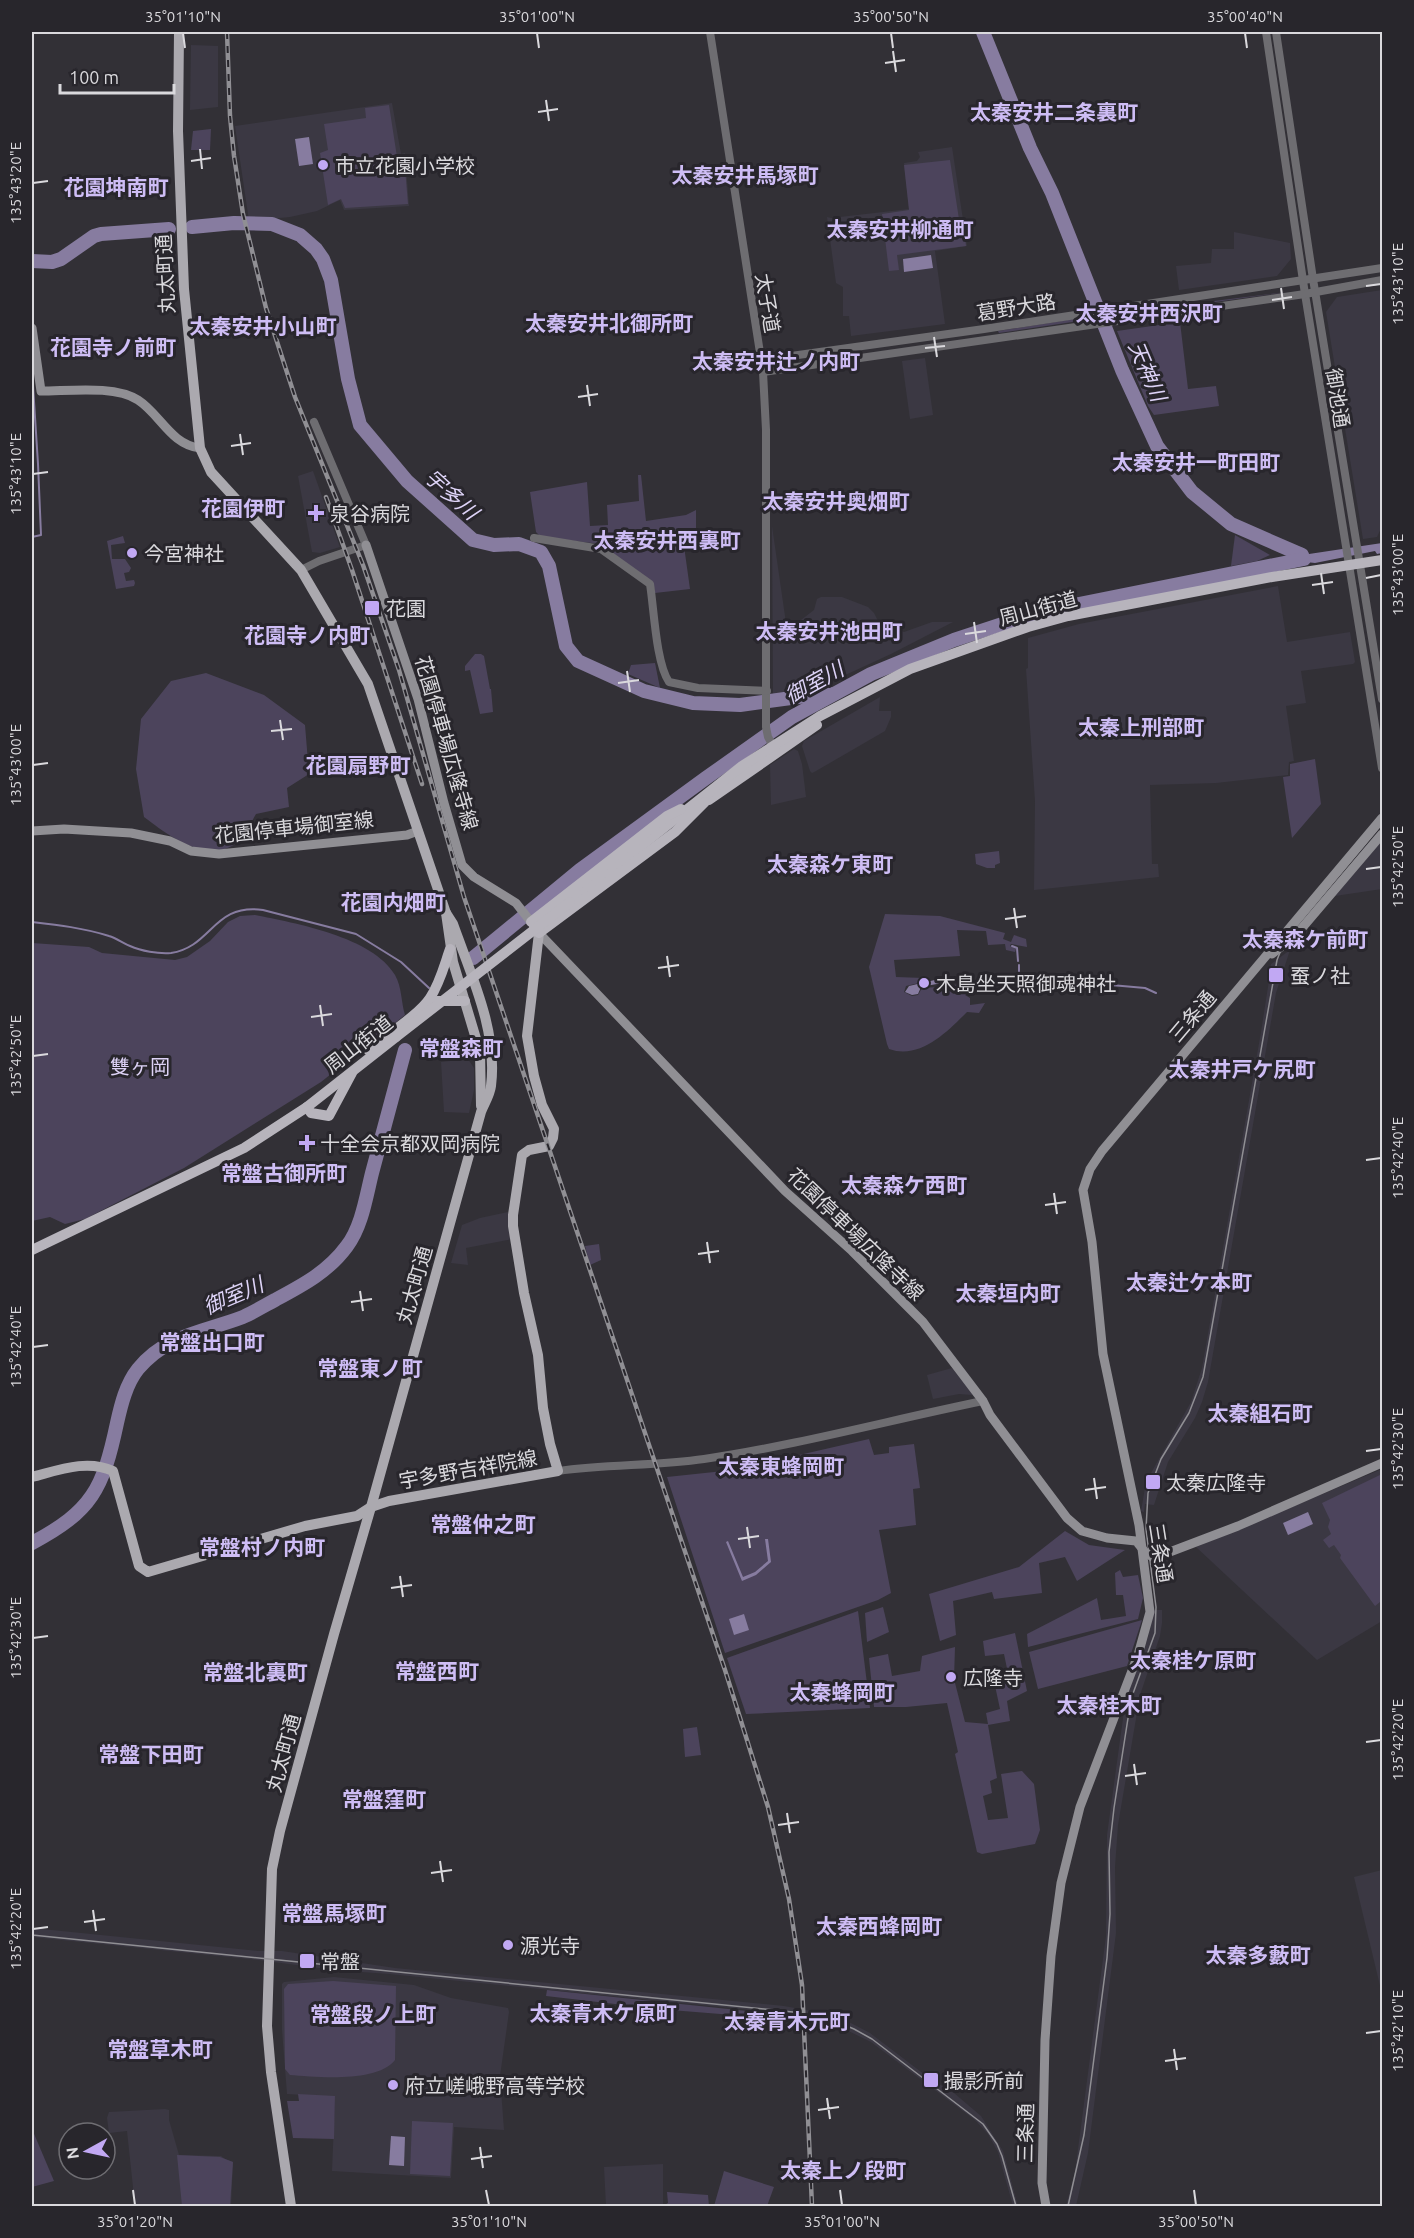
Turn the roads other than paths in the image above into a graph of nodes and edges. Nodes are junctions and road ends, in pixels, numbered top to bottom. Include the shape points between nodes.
1 (179, 32) edge
2 (710, 32) edge
3 (1266, 32) edge
4 (1276, 32) edge
5 (1383, 268) edge
6 (1313, 279) junction
7 (1383, 280) edge
8 (1303, 281) junction
9 (1315, 292) junction
10 (1305, 294) junction
11 (32, 328) edge
12 (762, 360) junction
13 (763, 372) junction
14 (314, 422) dead end
15 (200, 448) junction
16 (534, 538) dead end
17 (1352, 544) junction
18 (366, 545) junction
19 (1383, 560) edge
20 (1355, 564) junction
21 (1383, 565) edge
22 (301, 570) junction
23 (767, 699) junction
24 (1383, 699) edge
25 (771, 741) junction
26 (1383, 768) edge
27 (703, 800) junction
28 (1383, 818) edge
29 (32, 831) edge
30 (418, 831) junction
31 (1383, 834) edge
32 (446, 913) junction
33 (530, 920) junction
34 (456, 933) junction
35 (539, 933) junction
36 (450, 949) junction
37 (1265, 958) junction
38 (465, 1001) junction
39 (423, 1006) junction
40 (483, 1011) junction
41 (355, 1069) junction
42 (307, 1107) junction
43 (481, 1112) junction
44 (32, 1250) edge
45 (983, 1401) junction
46 (1383, 1463) edge
47 (558, 1471) junction
48 (32, 1477) edge
49 (371, 1507) junction
50 (1143, 1548) junction
51 (291, 2206) edge
52 (1046, 2206) edge

1 - 15 main road, 丸太町通 via 183,289
2 - 12 street, 太子道
3 - 8 street, 御池通
4 - 6 street, 御池通
5 - 6 street, 葛野大路
6 - 8 street, 葛野大路
6 - 9 street, 御池通
7 - 9 street, 葛野大路
8 - 10 street, 御池通
8 - 12 street, 葛野大路
9 - 10 street, 葛野大路
9 - 17 street, 御池通
10 - 13 street, 葛野大路
10 - 17 street, 御池通
11 - 15 main road via 41,391 123,393 139,400 181,441
12 - 13 street, 太子道
13 - 23 street, 太子道
14 - 18 street
15 - 22 main road, 丸太町通 via 212,472
16 - 23 street via 601,549 650,584 662,664 669,682
17 - 20 street, 御池通
18 - 22 street
18 - 33 main road, 花園停車場広隆寺線 via 418,699 462,865
19 - 20 highway, 周山街道
20 - 21 highway, 周山街道
20 - 24 street, 御池通
20 - 25 highway, 周山街道 via 1068,616 1028,627 910,669
20 - 26 street, 御池通
22 - 30 main road, 丸太町通 via 368,684
23 - 25 street, 太子道
25 - 27 highway, 周山街道
27 - 33 highway via 667,816
27 - 35 highway via 675,832
27 - 41 highway, 周山街道, bridge
28 - 37 main road, 三条通
29 - 30 main road, 花園停車場御室線 via 131,833 170,841 191,851 227,854
30 - 32 main road, 丸太町通
31 - 37 main road, 三条通 via 1296,935
32 - 34 main road, 丸太町通
32 - 36 main road, 丸太町通
33 - 35 main road
34 - 38 main road via 460,966 469,993
34 - 40 main road, 丸太町通
35 - 45 main road, 花園停車場広隆寺線 via 785,1191 923,1322
35 - 47 main road, 宇多野吉祥院線 via 527,1036 534,1076 554,1134 549,1146 522,1155 513,1226 538,1355 543,1408
36 - 38 main road, 丸太町通
36 - 39 highway via 439,983
37 - 50 main road, 三条通 via 1102,1150 1083,1190 1103,1354
38 - 39 highway via 439,1001
38 - 40 main road
38 - 43 main road, 丸太町通 via 480,1052
39 - 42 highway via 324,1085
40 - 43 main road, 丸太町通 via 492,1053 492,1076
41 - 42 highway, 周山街道
41 - 42 highway via 329,1116 311,1113
42 - 44 highway, 周山街道 via 234,1153
43 - 49 main road, 丸太町通
45 - 47 street via 760,1450 676,1463
45 - 50 main road, 花園停車場広隆寺線 via 1067,1518 1082,1531 1136,1541
46 - 50 main road, 花園停車場広隆寺線 via 1177,1551 1154,1558
47 - 49 main road, 宇多野吉祥院線
48 - 49 main road, 宇多野吉祥院線 via 86,1464 113,1471 140,1566 148,1572 305,1526 357,1516
49 - 51 main road, 丸太町通 via 272,1869 267,2026
50 - 52 main road, 三条通 via 1150,1601 1148,1624 1080,1807 1061,1883 1045,2040 1042,2182

